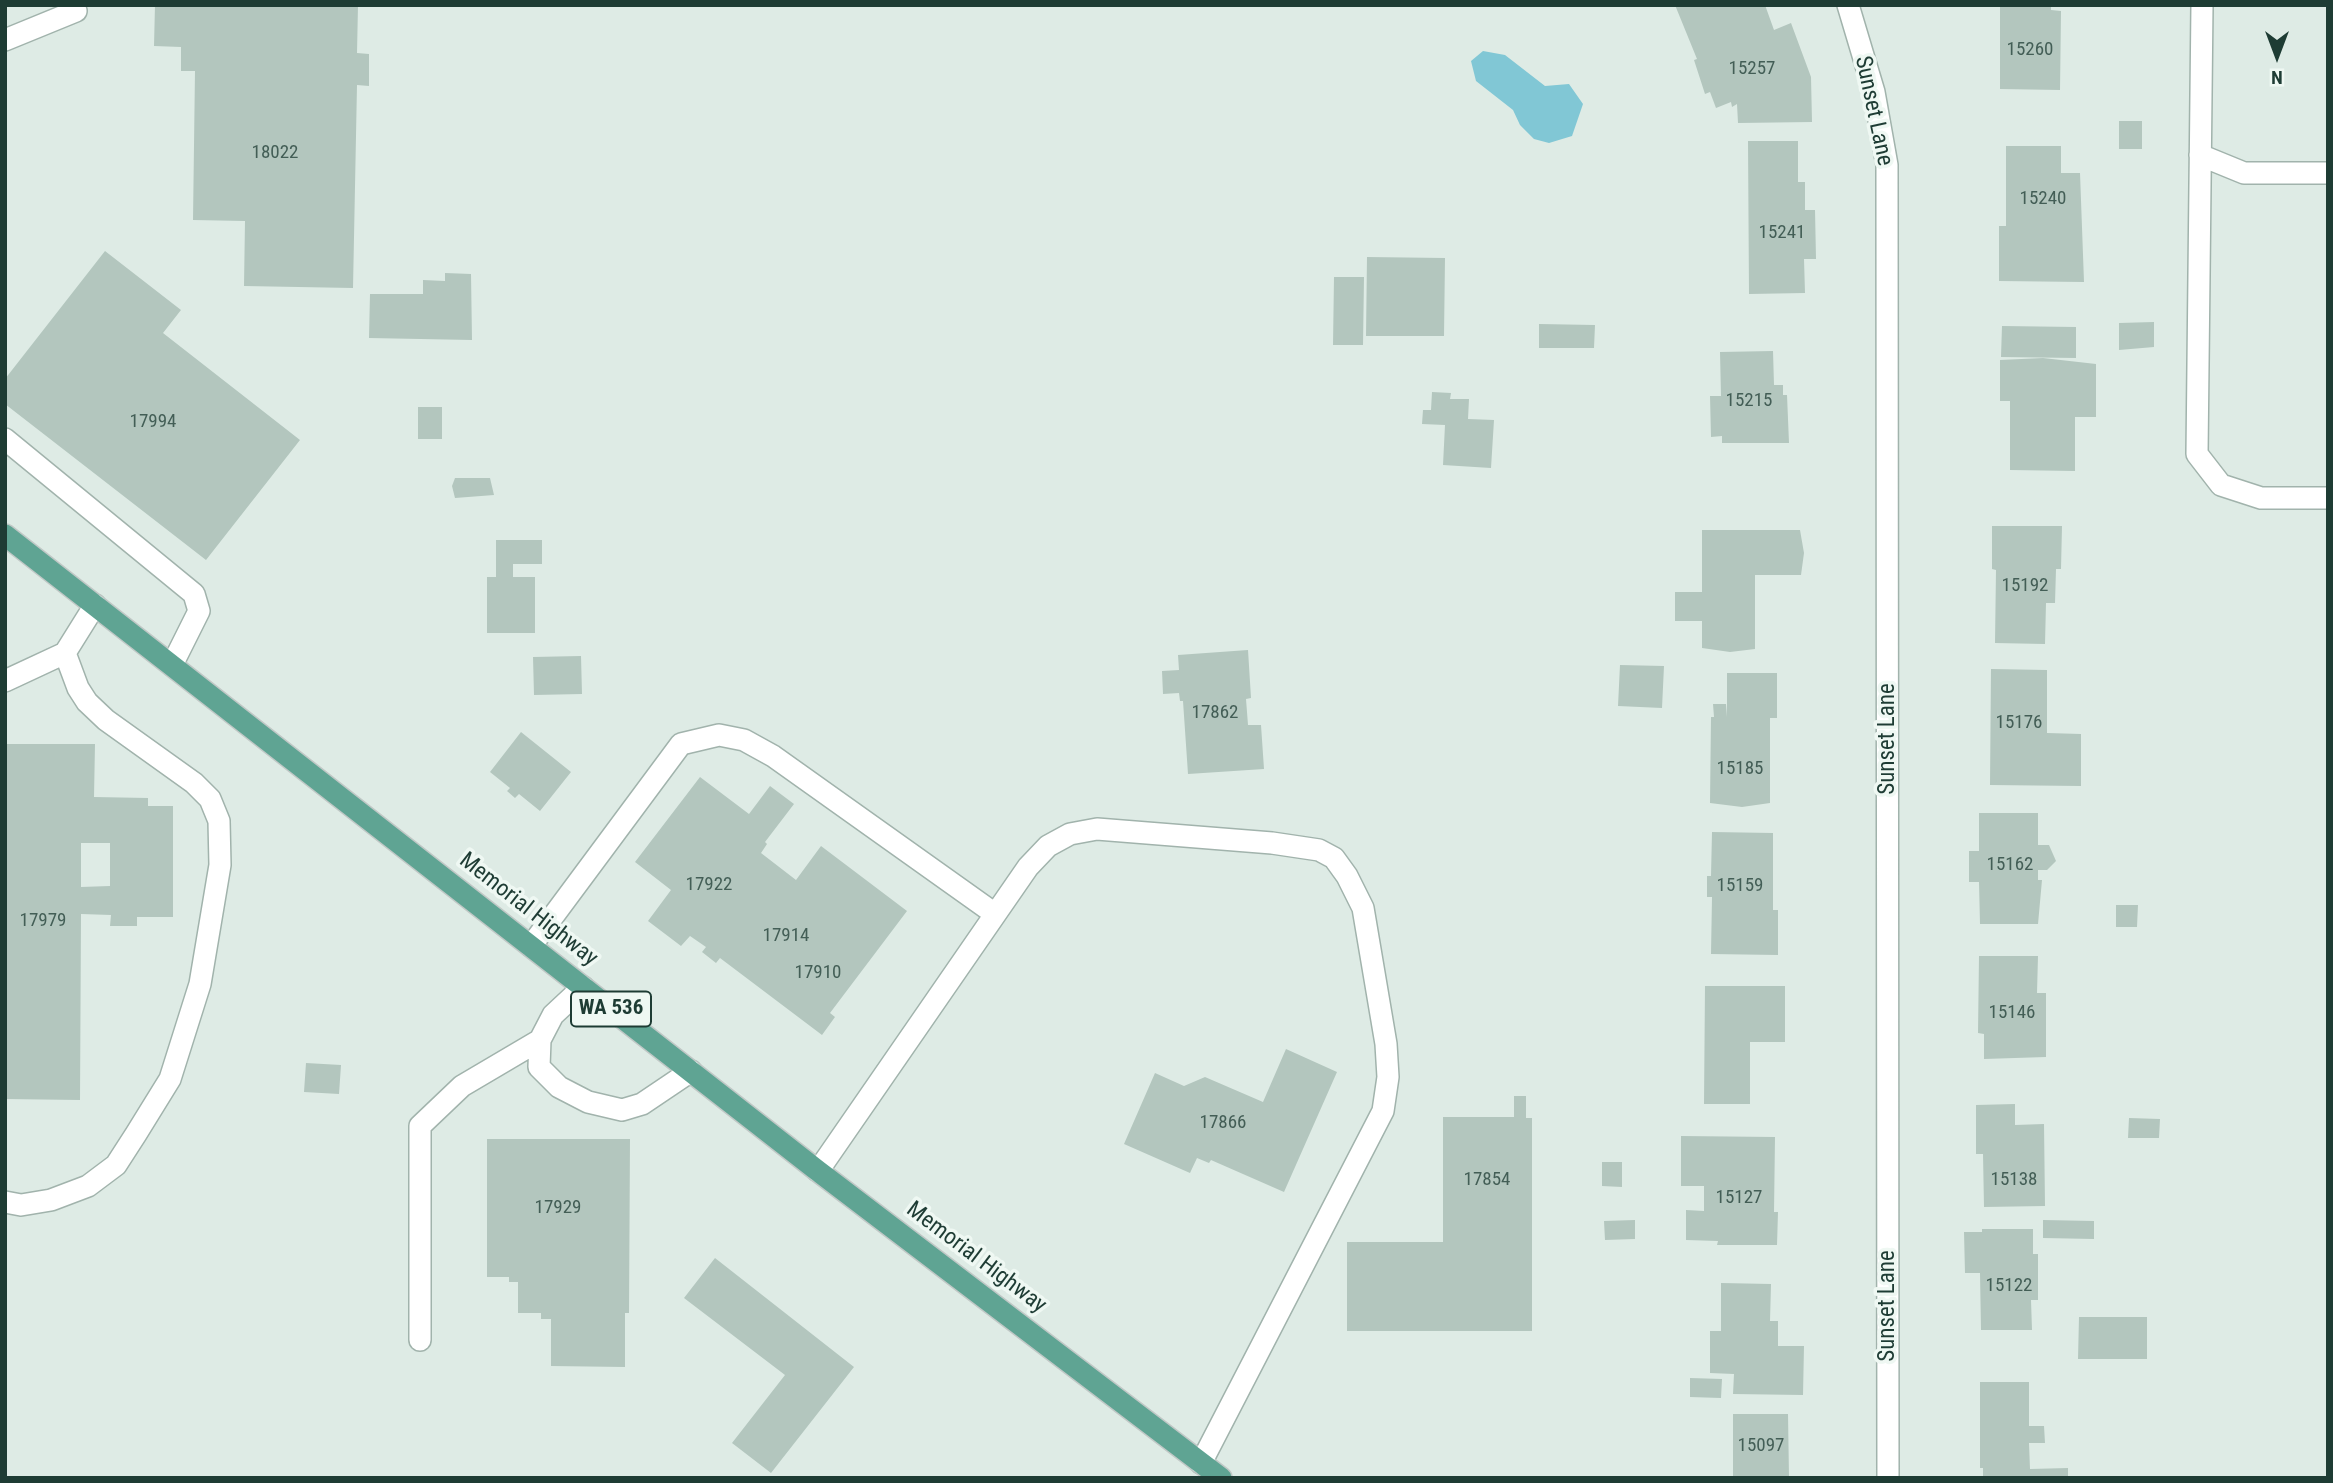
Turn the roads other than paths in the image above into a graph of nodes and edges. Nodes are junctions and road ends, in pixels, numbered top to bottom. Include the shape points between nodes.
1 (1848, 5) edge
2 (2202, 5) edge
3 (76, 11) dead end
4 (5, 40) edge
5 (2200, 155) junction
6 (2328, 173) edge
7 (5, 439) edge
8 (2328, 499) edge
9 (5, 535) edge
10 (95, 605) junction
11 (65, 653) junction
12 (172, 665) junction
13 (5, 681) edge
14 (995, 914) junction
15 (531, 946) junction
16 (583, 987) junction
17 (540, 1040) junction
18 (691, 1071) junction
19 (818, 1171) junction
20 (5, 1202) edge
21 (420, 1340) dead end
22 (1201, 1462) junction
23 (1221, 1478) edge
24 (1888, 1478) edge

1 - 24 street, Sunset Lane via 1874,92 1887,164
2 - 5 street
3 - 4 street
5 - 6 street via 2244,173
5 - 8 street via 2197,454 2221,485 2260,498
7 - 12 street via 194,594 199,611
9 - 10 main road, Memorial Highway / WA 536
10 - 11 street
10 - 12 main road, Memorial Highway / WA 536
11 - 13 street
11 - 20 street via 87,702 210,799 219,821 220,865 197,996 170,1079 136,1134 116,1165 88,1186 51,1200 21,1205
12 - 15 main road, Memorial Highway / WA 536
14 - 15 street via 773,756 744,740 719,735 681,744
14 - 19 street
14 - 22 street via 1048,846 1070,834 1097,829 1319,850 1334,858 1363,908 1386,1044 1383,1111
15 - 16 main road, Memorial Highway / WA 536
16 - 17 street via 553,1015
16 - 18 main road, Memorial Highway / WA 536
17 - 18 street via 539,1067 559,1087 588,1102 622,1110 642,1104
17 - 21 street via 462,1086 420,1126
18 - 19 main road, Memorial Highway / WA 536
19 - 22 main road, Memorial Highway / WA 536
22 - 23 main road, Memorial Highway / WA 536

